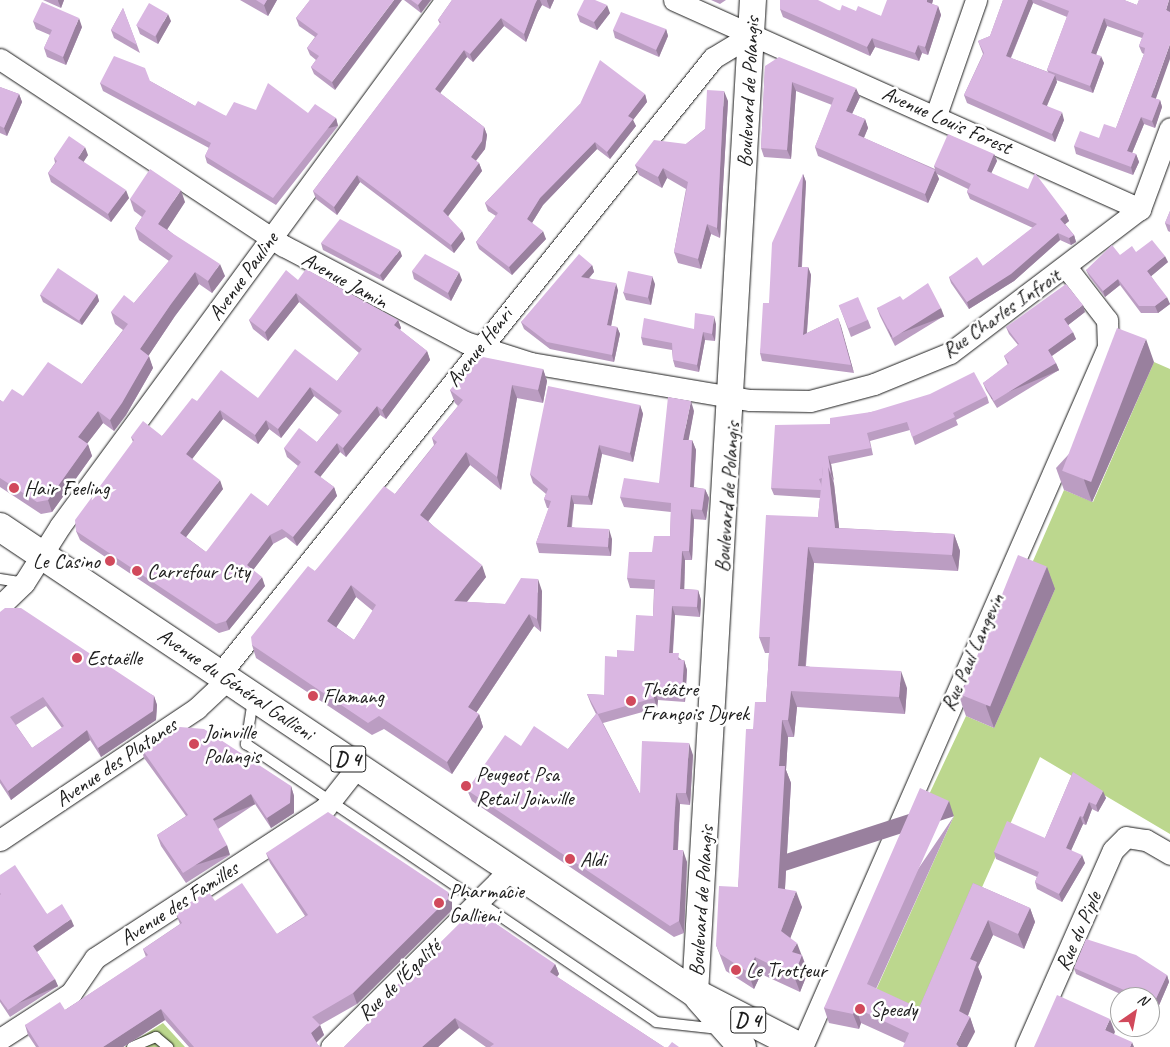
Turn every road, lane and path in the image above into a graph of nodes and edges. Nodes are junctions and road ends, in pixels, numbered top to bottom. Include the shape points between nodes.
1 (446, 0) edge
2 (674, 0) edge
3 (753, 0) edge
4 (976, 0) edge
5 (752, 35) junction
6 (0, 59) edge
7 (936, 115) junction
8 (1170, 128) edge
9 (1140, 209) junction
10 (272, 238) junction
11 (1066, 267) junction
12 (478, 347) junction
13 (733, 398) junction
14 (0, 526) edge
15 (42, 554) junction
16 (0, 579) edge
17 (24, 583) junction
18 (0, 606) edge
19 (224, 677) junction
20 (253, 696) junction
21 (358, 766) junction
22 (331, 802) junction
23 (0, 840) edge
24 (1170, 854) edge
25 (510, 870) junction
26 (479, 902) junction
27 (695, 993) junction
28 (732, 1038) edge
29 (0, 1040) edge
30 (132, 1047) edge
31 (168, 1047) edge
32 (331, 1047) edge
33 (753, 1047) edge
34 (801, 1047) edge
35 (1026, 1047) edge

1 - 10 street, Avenue Pauline
2 - 5 street, Avenue Louis Forest
3 - 5 street, Boulevard de Polangis
4 - 7 street
5 - 7 street, Avenue Louis Forest
5 - 12 street, Avenue Henri via 713,58
5 - 13 street, Boulevard de Polangis
6 - 10 street, Avenue Jamin
7 - 9 street, Avenue Louis Forest
8 - 9 street
9 - 11 street, Rue Charles Infroit
10 - 12 street, Avenue Jamin via 413,318
10 - 15 street, Avenue Pauline
11 - 13 street, Rue Charles Infroit via 950,353 874,384 810,401
11 - 34 street, Rue Paul Langevin via 1107,320 1108,347
12 - 13 street, Avenue Jamin via 531,363
12 - 19 street, Avenue Henri
13 - 27 street, Boulevard de Polangis
14 - 15 main road, Avenue du Général Gallieni / D 4
15 - 17 street, Avenue Pauline
15 - 19 main road, Avenue du Général Gallieni / D 4
16 - 17 lane
17 - 18 street, Avenue Pauline
19 - 20 main road, Avenue du Général Gallieni / D 4
19 - 23 street, Avenue des Platanes via 197,708
20 - 21 main road, Avenue du Général Gallieni / D 4
20 - 22 lane via 246,744
21 - 22 street, Avenue des Familles
21 - 25 main road, Avenue du Général Gallieni / D 4
22 - 26 lane
22 - 29 street, Avenue des Familles via 95,958 71,993
24 - 35 street, Rue du Piple via 1146,840 1126,837 1113,850
25 - 26 street, Rue de l'Égalité
25 - 27 main road, Avenue du Général Gallieni / D 4
26 - 28 lane via 656,1022
26 - 32 street, Rue de l'Égalité
27 - 28 main road, D 4
27 - 34 main road, D 4
28 - 33 main road, D 4
30 - 31 lane via 147,1037 156,1037

